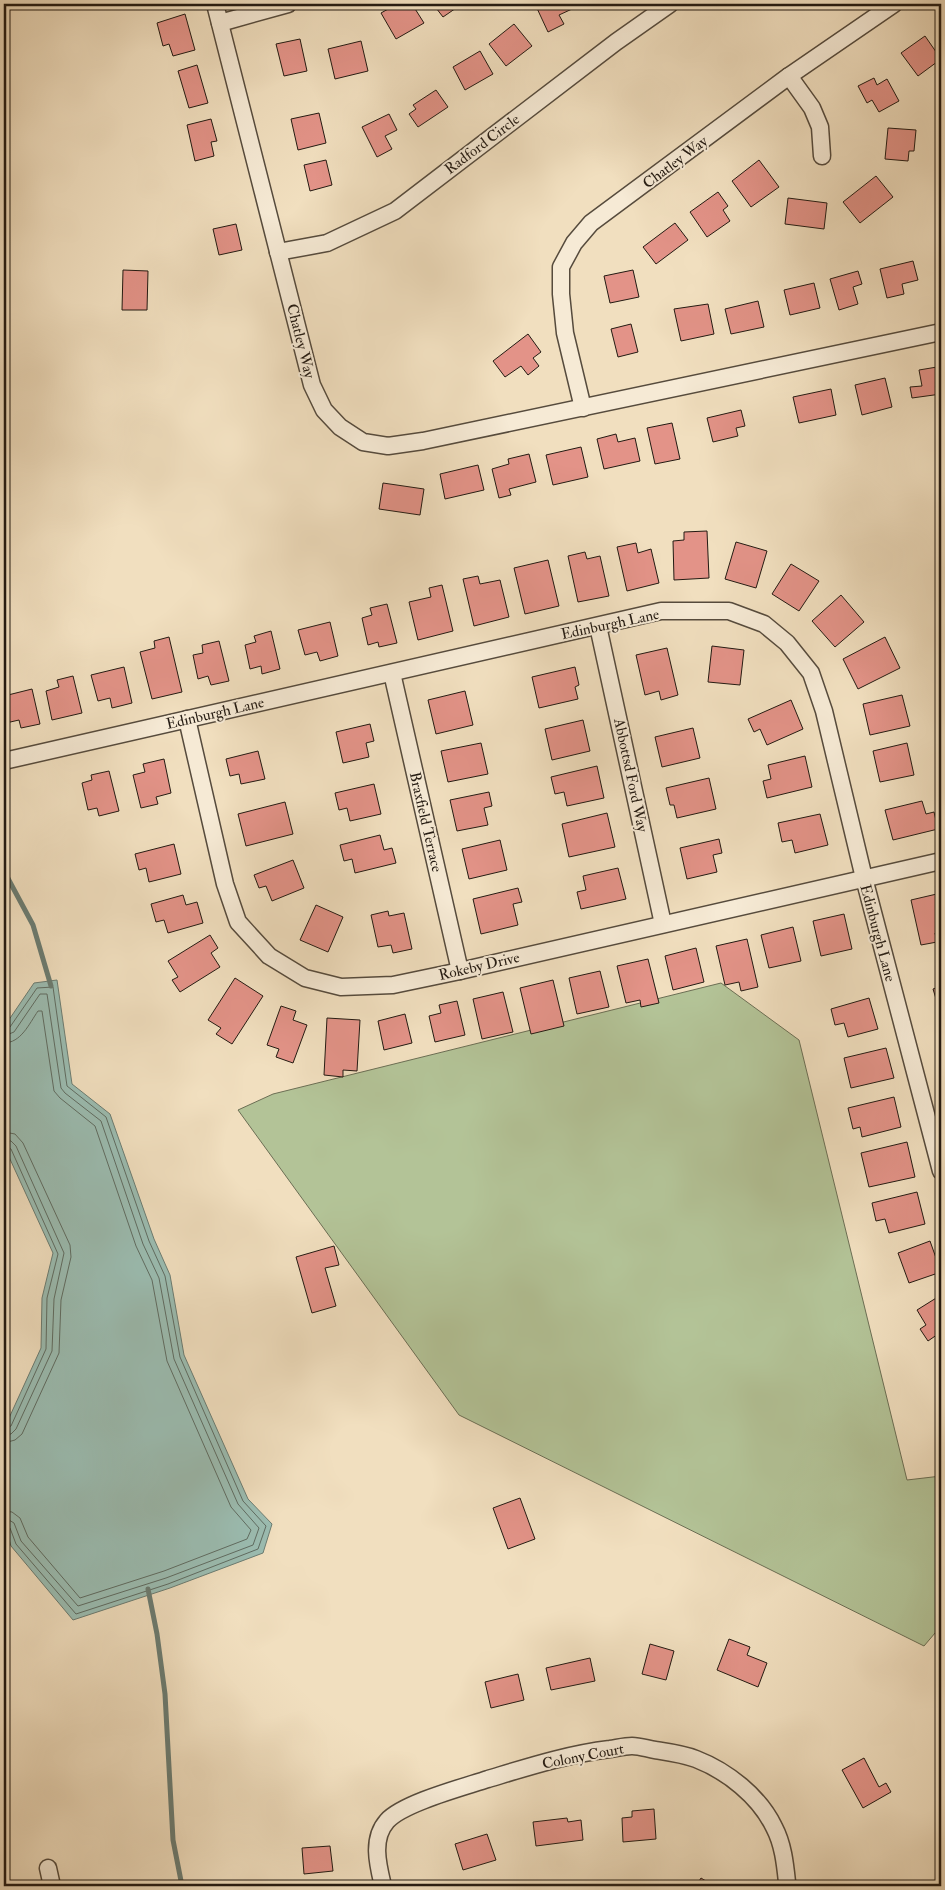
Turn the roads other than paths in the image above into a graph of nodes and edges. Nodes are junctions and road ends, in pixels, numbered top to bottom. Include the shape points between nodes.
1 (215, 4) edge
2 (288, 4) edge
3 (670, 4) edge
4 (894, 4) edge
5 (220, 23) junction
6 (789, 76) junction
7 (822, 156) dead end
8 (278, 252) junction
9 (941, 332) edge
10 (583, 408) junction
11 (598, 626) junction
12 (392, 673) junction
13 (187, 719) junction
14 (4, 761) edge
15 (941, 861) edge
16 (864, 878) junction
17 (663, 924) junction
18 (460, 971) junction
19 (938, 1145) edge
20 (941, 1171) edge
21 (48, 1868) dead end
22 (787, 1882) dead end
23 (52, 1886) edge
24 (383, 1886) edge

1 - 5 street, Chatley Way
2 - 5 street
3 - 8 street, Radford Circle via 394,211 327,243
4 - 6 street, Chatley Way
5 - 8 street, Chatley Way
6 - 7 street via 812,108 820,127
6 - 10 street, Chatley Way via 592,223 574,243 561,267 560,294 565,333
8 - 10 street, Chatley Way via 312,385 324,410 363,442 388,446 423,441
9 - 10 street, Chatley Way
11 - 12 street, Edinburgh Lane
11 - 16 street, Edinburgh Lane via 661,611 728,611 764,624 787,643 811,673 824,712
11 - 17 street, Abbottsd Ford Way
12 - 13 street, Edinburgh Lane
12 - 18 street, Braxfield Terrace
13 - 14 street, Edinburgh Lane
13 - 18 street, Rokeby Drive via 225,884 238,922 269,956 305,978 341,987 393,985
15 - 16 street, Rokeby Drive
16 - 17 street, Rokeby Drive
16 - 19 street, Edinburgh Lane
17 - 18 street, Rokeby Drive
19 - 20 street, Edinburgh Lane
21 - 23 street
22 - 24 street, Colony Court via 783,1852 775,1828 761,1805 741,1787 716,1768 694,1758 632,1746 556,1759 441,1794 402,1811 388,1820 378,1841 376,1856

